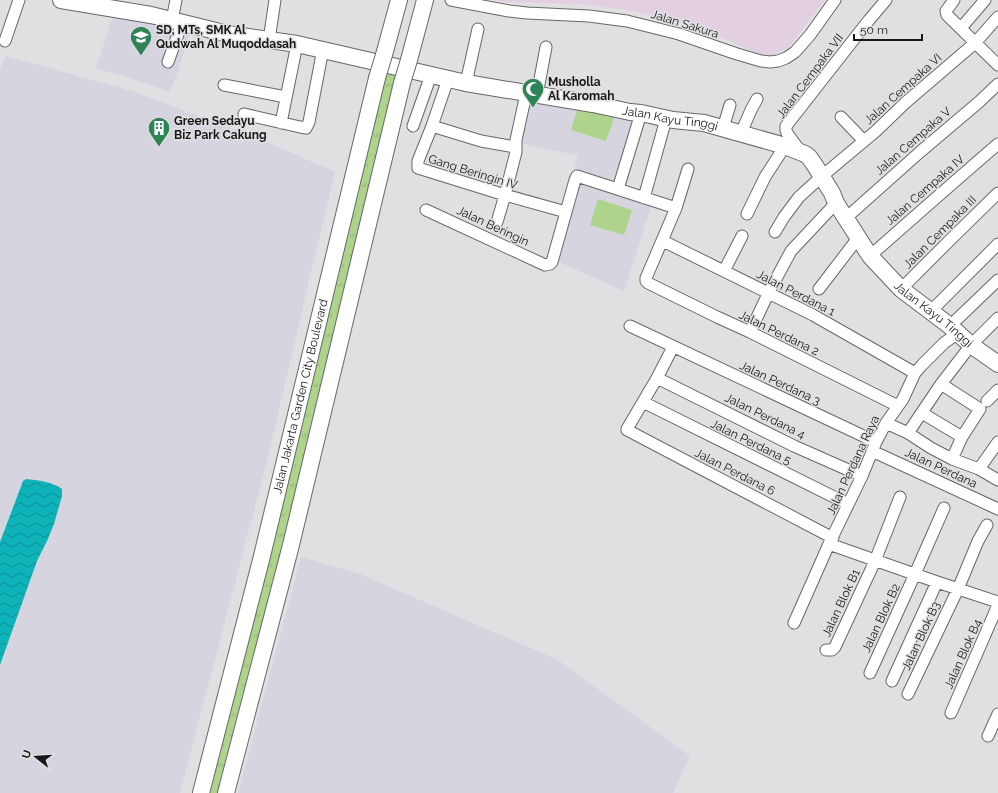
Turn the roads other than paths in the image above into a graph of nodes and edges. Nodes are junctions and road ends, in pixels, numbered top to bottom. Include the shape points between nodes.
1 (19, 0) edge
2 (61, 0) edge
3 (176, 0) edge
4 (275, 0) edge
5 (399, 0) edge
6 (425, 0) edge
7 (450, 0) edge
8 (835, 0) edge
9 (886, 0) edge
10 (954, 0) edge
11 (985, 0) edge
12 (94, 3) edge
13 (998, 17) edge
14 (177, 22) junction
15 (961, 28) junction
16 (478, 29) dead end
17 (270, 40) junction
18 (5, 41) dead end
19 (976, 43) junction
20 (297, 44) junction
21 (546, 47) dead end
22 (322, 49) junction
23 (168, 62) dead end
24 (998, 65) edge
25 (431, 75) junction
26 (448, 79) junction
27 (466, 83) junction
28 (998, 84) edge
29 (224, 85) dead end
30 (531, 95) junction
31 (286, 97) junction
32 (757, 100) dead end
33 (730, 105) dead end
34 (641, 113) junction
35 (244, 114) dead end
36 (841, 117) dead end
37 (666, 119) junction
38 (281, 123) junction
39 (413, 126) dead end
40 (432, 126) junction
41 (723, 128) junction
42 (741, 133) junction
43 (864, 141) junction
44 (998, 144) edge
45 (515, 147) junction
46 (792, 148) junction
47 (688, 169) dead end
48 (821, 177) junction
49 (618, 189) junction
50 (998, 193) edge
51 (505, 196) junction
52 (644, 198) junction
53 (836, 203) junction
54 (676, 208) junction
55 (426, 210) dead end
56 (566, 212) junction
57 (747, 214) dead end
58 (846, 218) junction
59 (498, 222) dead end
60 (775, 232) dead end
61 (742, 236) dead end
62 (858, 238) junction
63 (663, 241) junction
64 (998, 244) edge
65 (870, 256) junction
66 (724, 271) junction
67 (998, 280) edge
68 (819, 289) dead end
69 (901, 289) junction
70 (769, 292) junction
71 (931, 311) junction
72 (998, 318) edge
73 (630, 326) dead end
74 (954, 329) junction
75 (750, 332) junction
76 (971, 345) junction
77 (673, 347) junction
78 (998, 364) edge
79 (915, 373) junction
80 (657, 378) junction
81 (941, 384) junction
82 (998, 390) edge
83 (987, 401) dead end
84 (642, 402) junction
85 (898, 406) junction
86 (922, 413) junction
87 (886, 422) junction
88 (908, 433) junction
89 (962, 437) junction
90 (998, 442) edge
91 (874, 446) junction
92 (952, 459) junction
93 (980, 469) junction
94 (862, 476) junction
95 (998, 480) edge
96 (900, 497) dead end
97 (848, 504) junction
98 (944, 508) dead end
99 (998, 508) edge
100 (987, 525) dead end
101 (831, 541) junction
102 (875, 561) junction
103 (915, 574) junction
104 (937, 582) junction
105 (958, 589) junction
106 (253, 590) junction
107 (278, 597) junction
108 (998, 604) edge
109 (794, 623) dead end
110 (826, 650) dead end
111 (870, 672) dead end
112 (892, 681) dead end
113 (908, 694) dead end
114 (951, 713) dead end
115 (998, 714) edge
116 (988, 736) dead end
117 (201, 793) edge
118 (226, 793) edge

1 - 18 street
2 - 12 street, Jalan Kayu Tinggi
3 - 14 street
4 - 17 street
5 - 106 street, Jalan Jakarta Garden City Boulevard, bridge via 377,78
6 - 107 street, Jalan Jakarta Garden City Boulevard, bridge via 402,84
7 - 8 street, Jalan Sakura via 509,11 627,21 770,62 786,58 795,52
9 - 46 street, Jalan Cempaka VII via 786,126
10 - 15 street via 946,14
11 - 15 street
12 - 14 street, Jalan Kayu Tinggi
13 - 19 street, Jalan Cempaka VI
14 - 17 street, Jalan Kayu Tinggi via 228,34
14 - 23 street
15 - 19 street
16 - 27 street
17 - 20 street, Jalan Kayu Tinggi
19 - 24 street
19 - 43 street, Jalan Cempaka VI
20 - 22 street, Jalan Kayu Tinggi
20 - 31 street
21 - 30 street
22 - 25 street, Jalan Kayu Tinggi
22 - 38 street via 308,126 304,128
25 - 26 street, Jalan Kayu Tinggi
25 - 39 street
26 - 27 street, Jalan Kayu Tinggi
26 - 40 street, Gang Beringin IV
27 - 30 street, Jalan Kayu Tinggi
28 - 58 street, Jalan Cempaka V
29 - 31 street
30 - 34 street, Jalan Kayu Tinggi
30 - 45 street
31 - 38 street
32 - 42 street
33 - 41 street
34 - 37 street, Jalan Kayu Tinggi
34 - 49 street
35 - 38 street
36 - 43 street
37 - 41 street, Jalan Kayu Tinggi
37 - 52 street
40 - 45 street via 480,141
40 - 51 street, Gang Beringin IV via 418,160 418,168
41 - 42 street, Jalan Kayu Tinggi
42 - 46 street, Jalan Kayu Tinggi
43 - 48 street, Jalan Cempaka VI
44 - 65 street, Jalan Cempaka IV
45 - 51 street
46 - 48 street, Jalan Kayu Tinggi via 809,157
46 - 57 street via 764,177
47 - 54 street
48 - 53 street, Jalan Kayu Tinggi
48 - 60 street, Jalan Cempaka VI via 799,197
49 - 52 street
49 - 56 street via 577,176
50 - 69 street, Jalan Cempaka III
51 - 56 street, Gang Beringin IV
51 - 59 street
52 - 54 street
53 - 58 street, Jalan Kayu Tinggi
53 - 70 street via 791,251
54 - 63 street
55 - 56 street, Jalan Beringin via 545,265 552,262
58 - 62 street, Jalan Kayu Tinggi
61 - 66 street
62 - 65 street, Jalan Kayu Tinggi
62 - 68 street
63 - 66 street, Jalan Perdana 1
63 - 75 street, Jalan Perdana 2 via 646,281
64 - 71 street
65 - 69 street, Jalan Kayu Tinggi
66 - 70 street, Jalan Perdana 1
67 - 74 street, Jalan Perdana Raya
69 - 71 street, Jalan Kayu Tinggi
70 - 75 street
70 - 79 street, Jalan Perdana 1
71 - 74 street, Jalan Kayu Tinggi
72 - 76 street
73 - 77 street, Jalan Perdana 3
74 - 76 street, Jalan Kayu Tinggi
74 - 79 street, Jalan Perdana Raya
75 - 85 street, Jalan Perdana 2
76 - 78 street, Jalan Kayu Tinggi
76 - 81 street
77 - 80 street
77 - 91 street, Jalan Perdana 3
79 - 85 street, Jalan Perdana Raya
80 - 84 street
80 - 94 street, Jalan Perdana 4 via 794,446
81 - 86 street
81 - 89 street via 980,408
82 - 83 street
84 - 97 street, Jalan Perdana 5
84 - 101 street, Jalan Perdana 6 via 626,429 628,431
85 - 87 street, Jalan Perdana Raya
86 - 88 street
86 - 89 street
87 - 88 street
87 - 91 street, Jalan Perdana Raya
88 - 92 street
89 - 92 street
90 - 93 street
91 - 94 street, Jalan Perdana Raya
91 - 99 street, Jalan Perdana
92 - 93 street
93 - 95 street
94 - 97 street, Jalan Perdana Raya
96 - 102 street, Jalan Blok B1
97 - 101 street, Jalan Perdana Raya
98 - 103 street, Jalan Blok B2
100 - 105 street, Jalan Blok B3
101 - 102 street, Jalan Perdana 6
101 - 109 street, Jalan Perdana Raya
102 - 103 street, Jalan Perdana 6
102 - 110 street, Jalan Blok B1 via 835,647
103 - 104 street, Jalan Perdana 6
103 - 111 street, Jalan Blok B2
104 - 105 street, Jalan Perdana 6
104 - 112 street
105 - 108 street, Jalan Perdana 6
105 - 113 street, Jalan Blok B3
106 - 107 street
106 - 117 street, Jalan Jakarta Garden City Boulevard
107 - 118 street, Jalan Jakarta Garden City Boulevard
108 - 114 street, Jalan Blok B4
115 - 116 street

